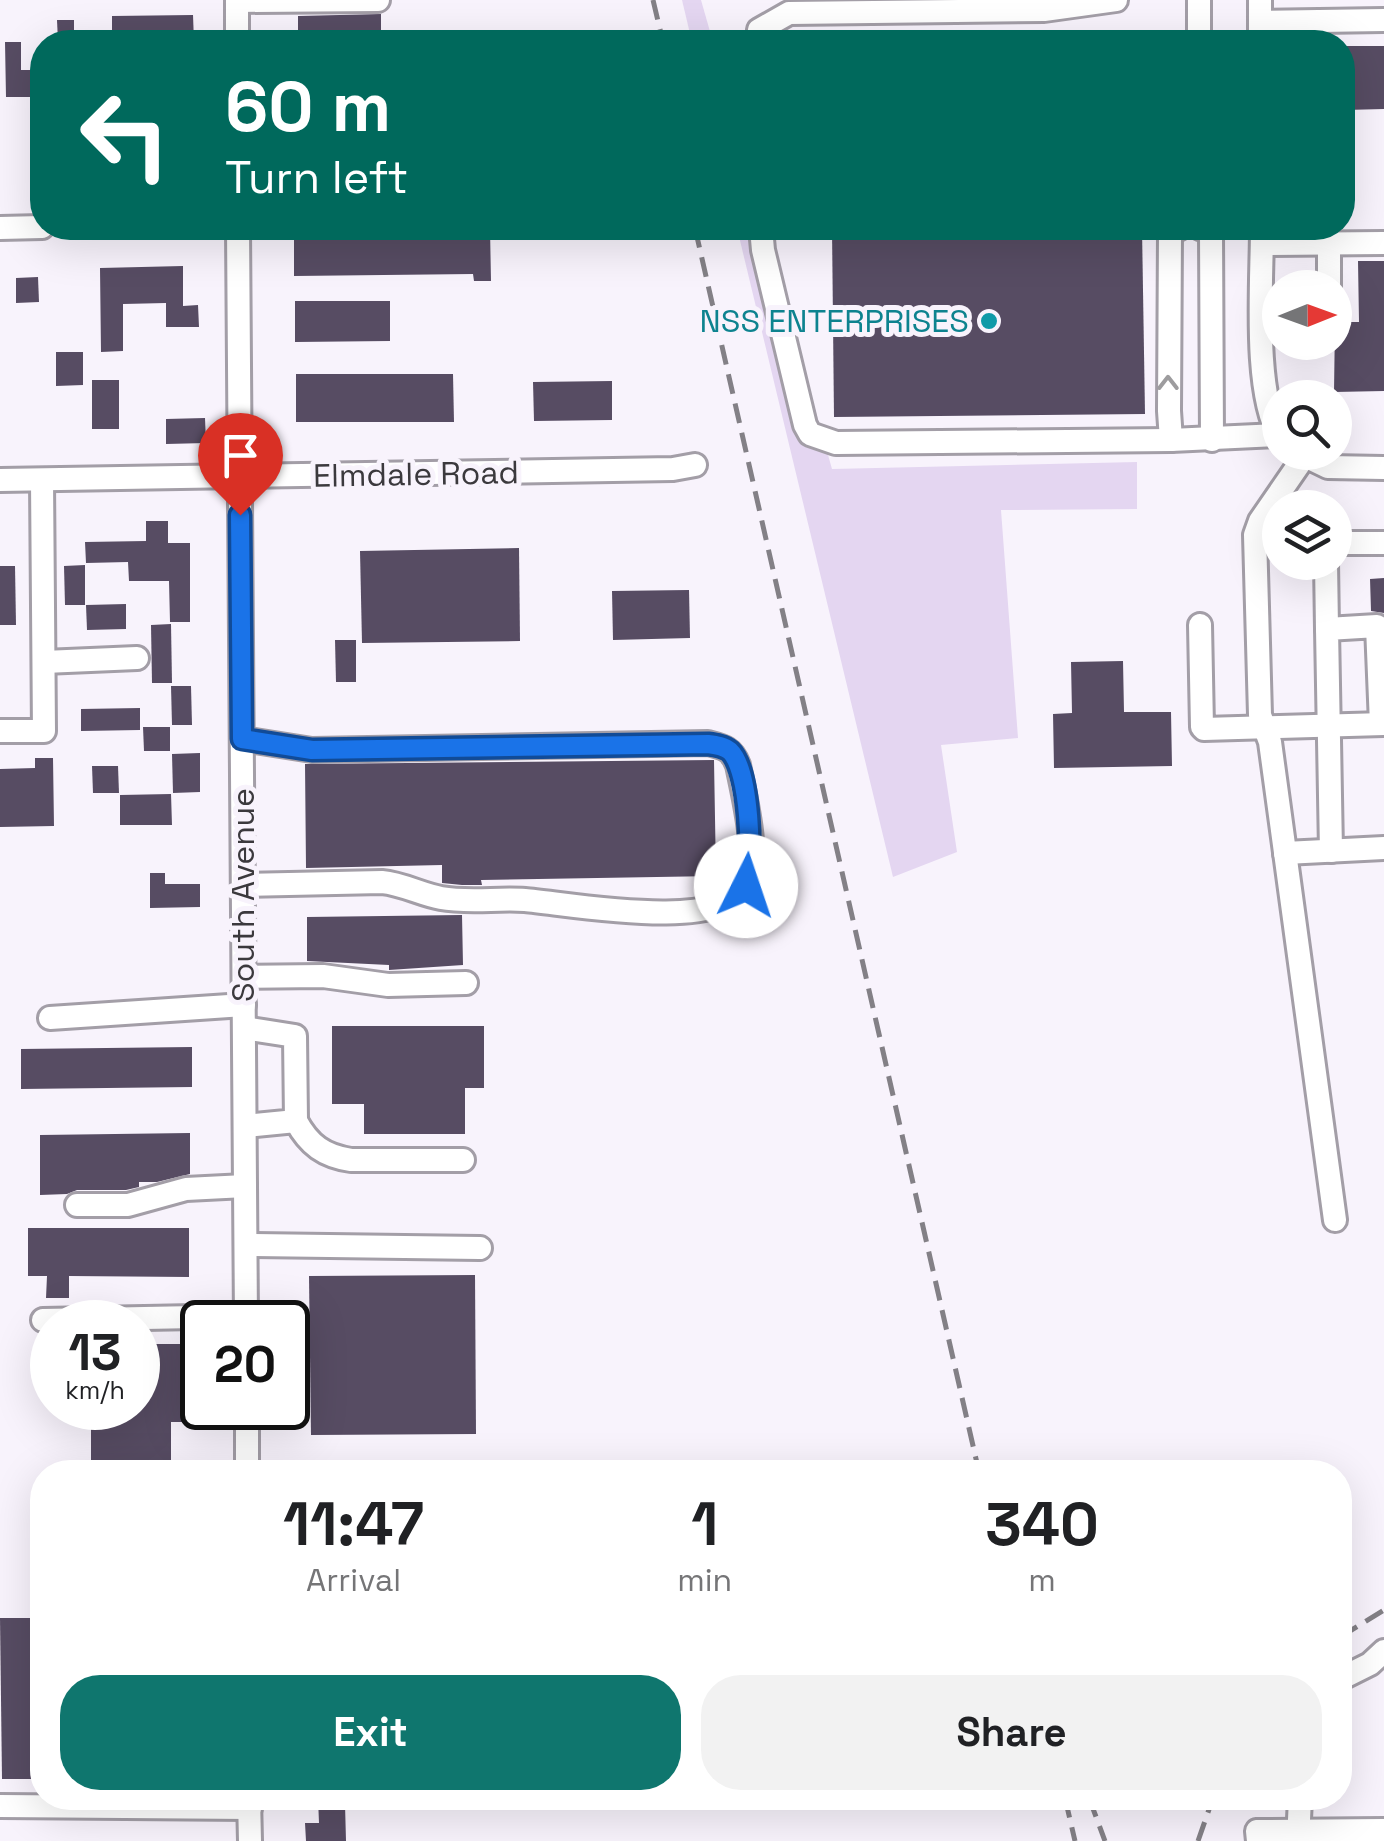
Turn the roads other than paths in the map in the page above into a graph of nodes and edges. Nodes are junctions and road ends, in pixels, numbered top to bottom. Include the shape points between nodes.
1 (237, 0) edge
2 (378, 0) edge
3 (1116, 0) edge
4 (1199, 0) edge
5 (1384, 20) edge
6 (1260, 21) edge
7 (237, 30) edge
8 (760, 30) edge
9 (1199, 30) edge
10 (30, 227) edge
11 (0, 228) edge
12 (238, 240) edge
13 (763, 240) edge
14 (1170, 240) edge
15 (1211, 240) edge
16 (1262, 240) edge
17 (1295, 240) edge
18 (1384, 242) edge
19 (1328, 244) junction
20 (1329, 270) edge
21 (1265, 380) edge
22 (1262, 437) edge
23 (1171, 440) junction
24 (1212, 440) junction
25 (695, 466) dead end
26 (1352, 467) edge
27 (1384, 468) edge
28 (1291, 470) edge
29 (240, 477) junction
30 (0, 480) edge
31 (42, 480) junction
32 (1352, 544) edge
33 (1384, 544) edge
34 (1326, 580) edge
35 (1200, 625) dead end
36 (1327, 629) junction
37 (137, 658) dead end
38 (44, 662) junction
39 (1382, 724) edge
40 (1328, 726) junction
41 (1265, 729) junction
42 (0, 731) edge
43 (242, 739) junction
44 (1384, 848) edge
45 (1332, 851) junction
46 (1286, 853) junction
47 (243, 885) junction
48 (244, 978) junction
49 (466, 982) dead end
50 (244, 1016) junction
51 (50, 1018) dead end
52 (296, 1121) junction
53 (245, 1126) junction
54 (463, 1160) dead end
55 (245, 1186) junction
56 (78, 1205) dead end
57 (1335, 1220) dead end
58 (246, 1245) junction
59 (480, 1248) dead end
60 (246, 1300) edge
61 (247, 1430) edge
62 (247, 1460) edge
63 (1384, 1651) edge
64 (1352, 1674) edge
65 (0, 1806) edge
66 (30, 1806) edge
67 (250, 1810) edge
68 (1299, 1810) edge
69 (1384, 1830) edge
70 (1298, 1836) edge
71 (250, 1841) edge
72 (1258, 1841) edge

1 - 2 street
1 - 7 street
3 - 8 street via 1044,10 789,13
4 - 9 street
5 - 6 street
10 - 11 street
12 - 29 street, South Avenue
13 - 23 street via 805,425 817,438
23 -> 14 street
15 - 24 street
16 - 21 street
17 - 19 street
18 - 19 street
19 - 20 street
22 - 24 street
23 - 24 street
25 - 29 street, Elmdale Road
26 - 27 street
28 - 41 street via 1255,535
29 - 31 street, Elmdale Road
29 - 43 street, South Avenue
30 - 31 street, Elmdale Road
31 - 38 street
32 - 33 street
34 - 36 street
35 - 41 street via 1202,727
36 - 39 street via 1377,626
36 - 40 street
37 - 38 street
38 - 42 street via 44,730
39 - 40 street
40 - 41 street
40 - 45 street
41 - 46 street
43 - 47 street, South Avenue
43 - 47 street via 312,750 725,747 738,765 750,854 746,886 735,900 690,910 625,912 442,898 382,882
44 - 45 street
45 - 46 street
46 - 57 street
47 - 48 street, South Avenue
48 - 49 street
48 - 50 street, South Avenue
50 - 51 street
50 - 52 street via 295,1036
50 - 53 street, South Avenue
52 - 53 street
52 - 54 street via 333,1158
53 - 55 street, South Avenue
55 - 56 street via 186,1188 128,1205
55 - 58 street, South Avenue
58 - 59 street
58 - 60 street, South Avenue
61 - 62 street
63 - 64 street
65 - 66 street
67 - 71 street
68 - 70 street
69 - 70 street
70 - 72 street via 1257,1831

